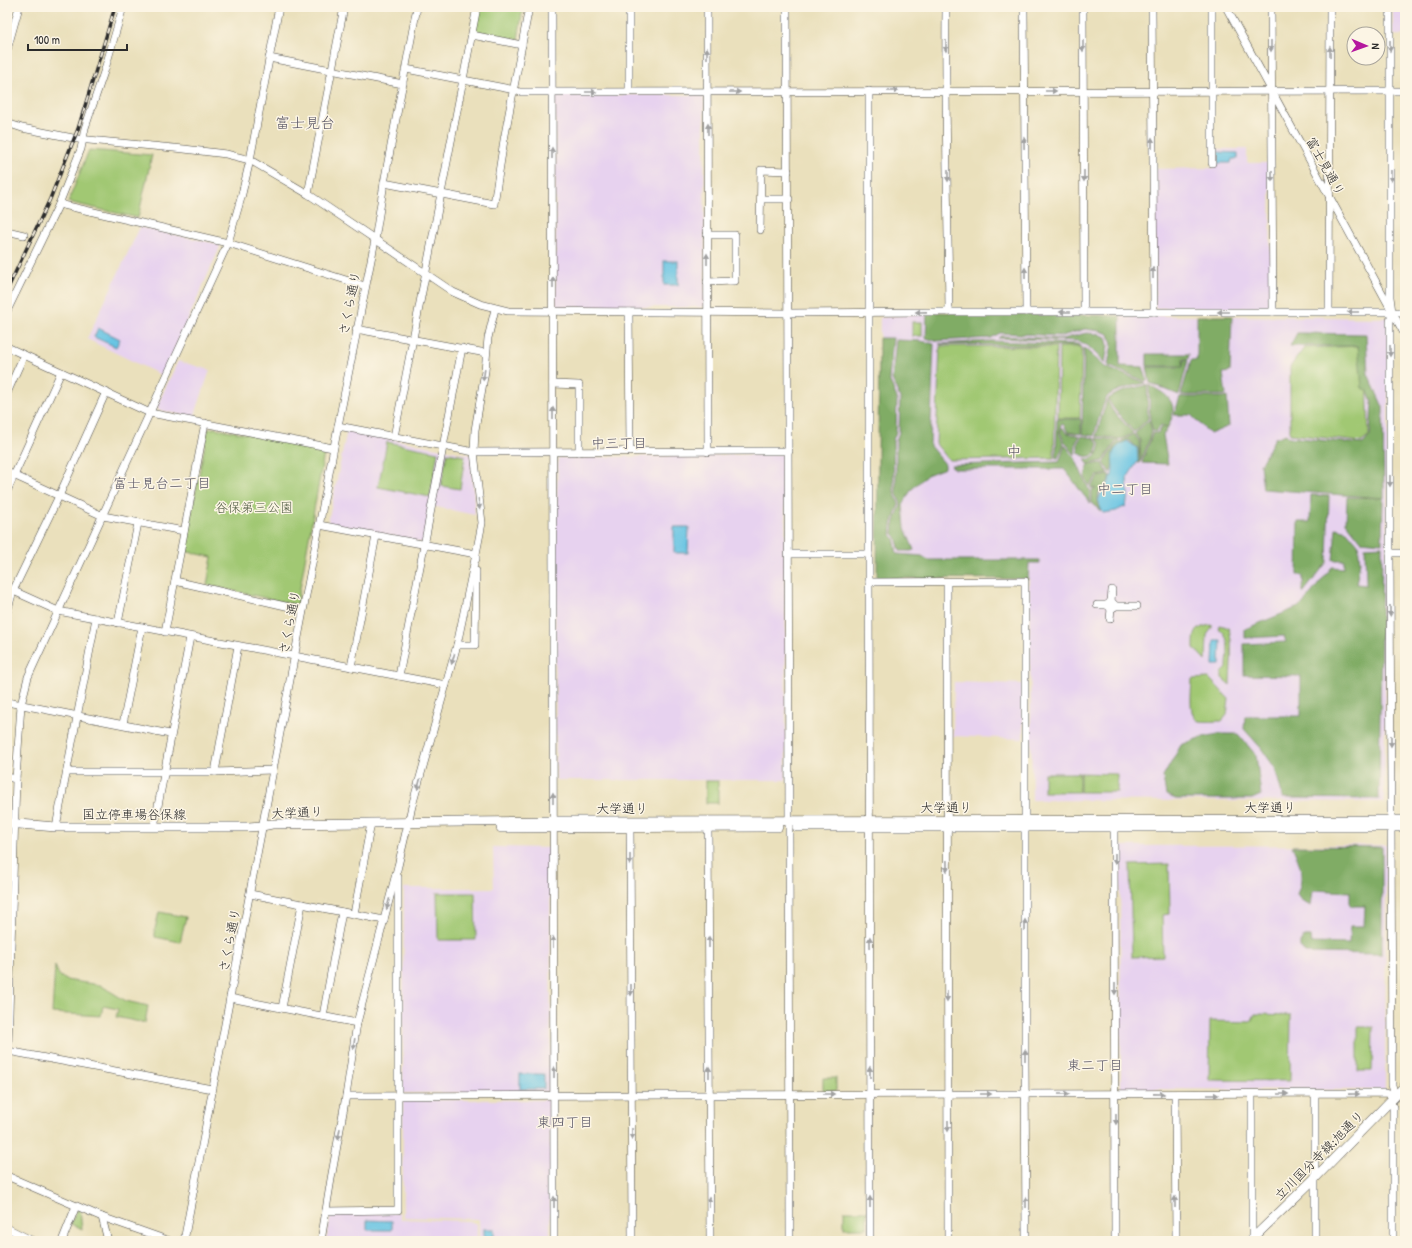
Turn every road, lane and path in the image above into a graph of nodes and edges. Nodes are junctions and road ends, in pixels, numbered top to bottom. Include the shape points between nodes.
1 (19, 7) edge
2 (123, 7) edge
3 (279, 7) edge
4 (344, 7) edge
5 (417, 7) edge
6 (477, 7) edge
7 (529, 7) edge
8 (552, 7) edge
9 (629, 7) edge
10 (707, 7) edge
11 (787, 7) edge
12 (946, 7) edge
13 (1024, 7) edge
14 (1083, 7) edge
15 (1152, 7) edge
16 (1212, 7) edge
17 (1226, 7) edge
18 (1271, 7) edge
19 (1330, 7) edge
20 (1390, 7) edge
21 (472, 35) junction
22 (522, 44) junction
23 (7, 50) edge
24 (269, 58) junction
25 (406, 69) junction
26 (332, 70) junction
27 (463, 80) junction
28 (402, 84) junction
29 (1271, 90) junction
30 (513, 91) junction
31 (869, 91) junction
32 (1024, 91) junction
33 (1083, 91) junction
34 (1152, 91) junction
35 (1212, 91) junction
36 (1330, 91) junction
37 (1391, 91) junction
38 (1405, 91) edge
39 (552, 92) junction
40 (629, 92) junction
41 (708, 92) junction
42 (787, 92) junction
43 (945, 92) junction
44 (7, 123) edge
45 (84, 140) junction
46 (250, 160) junction
47 (1212, 163) dead end
48 (788, 171) junction
49 (384, 184) junction
50 (308, 194) junction
51 (441, 194) junction
52 (1329, 197) junction
53 (761, 198) junction
54 (788, 199) junction
55 (59, 204) junction
56 (7, 230) edge
57 (760, 230) dead end
58 (24, 235) dead end
59 (707, 235) junction
60 (375, 240) junction
61 (228, 243) junction
62 (426, 274) junction
63 (707, 282) junction
64 (364, 286) junction
65 (495, 309) junction
66 (7, 311) edge
67 (553, 312) junction
68 (629, 312) junction
69 (707, 312) junction
70 (949, 312) junction
71 (1026, 312) junction
72 (1084, 312) junction
73 (1154, 312) junction
74 (1273, 312) junction
75 (1329, 312) junction
76 (1392, 312) junction
77 (1405, 312) edge
78 (788, 313) junction
79 (869, 313) junction
80 (356, 329) junction
81 (1405, 336) edge
82 (413, 339) junction
83 (7, 347) edge
84 (462, 348) junction
85 (486, 353) junction
86 (24, 355) junction
87 (61, 372) junction
88 (553, 384) junction
89 (106, 392) junction
90 (7, 393) edge
91 (150, 412) junction
92 (205, 423) junction
93 (338, 426) junction
94 (394, 437) junction
95 (444, 446) junction
96 (334, 448) junction
97 (789, 451) junction
98 (474, 452) junction
99 (552, 452) junction
100 (579, 452) junction
101 (630, 452) junction
102 (708, 452) junction
103 (7, 472) edge
104 (14, 476) junction
105 (7, 491) edge
106 (59, 496) junction
107 (103, 516) junction
108 (138, 523) junction
109 (319, 525) junction
110 (184, 531) junction
111 (376, 536) junction
112 (425, 544) junction
113 (1390, 553) junction
114 (1405, 553) edge
115 (476, 554) junction
116 (789, 554) junction
117 (869, 554) junction
118 (175, 582) junction
119 (869, 582) junction
120 (947, 582) junction
121 (10, 590) edge
122 (1112, 590) dead end
123 (1097, 605) dead end
124 (1111, 605) junction
125 (1137, 606) dead end
126 (303, 610) junction
127 (58, 611) junction
128 (7, 612) edge
129 (96, 618) junction
130 (1110, 619) dead end
131 (118, 623) junction
132 (142, 628) junction
133 (165, 632) junction
134 (190, 636) junction
135 (458, 645) junction
136 (238, 646) junction
137 (295, 657) junction
138 (351, 667) junction
139 (399, 676) junction
140 (446, 685) junction
141 (7, 702) edge
142 (21, 705) junction
143 (78, 716) junction
144 (123, 724) junction
145 (170, 734) junction
146 (273, 770) junction
147 (67, 772) junction
148 (215, 772) junction
149 (164, 773) junction
150 (7, 777) edge
151 (16, 779) junction
152 (1405, 820) edge
153 (11, 823) edge
154 (947, 823) junction
155 (1025, 823) junction
156 (1115, 823) junction
157 (1391, 823) junction
158 (553, 824) junction
159 (708, 824) junction
160 (789, 824) junction
161 (869, 824) junction
162 (630, 825) junction
163 (262, 826) junction
164 (371, 826) junction
165 (408, 826) junction
166 (56, 827) junction
167 (154, 827) junction
168 (1405, 827) edge
169 (398, 866) junction
170 (10, 886) edge
171 (250, 894) junction
172 (302, 904) junction
173 (342, 912) junction
174 (354, 914) junction
175 (384, 920) junction
176 (9, 992) edge
177 (230, 998) junction
178 (282, 1008) junction
179 (8, 1012) edge
180 (323, 1016) junction
181 (356, 1023) junction
182 (8, 1051) junction
183 (7, 1080) edge
184 (212, 1089) junction
185 (870, 1094) junction
186 (1025, 1094) junction
187 (1116, 1094) junction
188 (1252, 1094) junction
189 (1315, 1094) junction
190 (1399, 1094) edge
191 (554, 1095) junction
192 (631, 1095) junction
193 (709, 1095) junction
194 (790, 1095) junction
195 (948, 1095) junction
196 (1175, 1095) junction
197 (346, 1096) junction
198 (399, 1096) junction
199 (7, 1176) edge
200 (1315, 1178) junction
201 (76, 1206) junction
202 (326, 1211) junction
203 (102, 1217) junction
204 (7, 1228) edge
205 (154, 1238) edge
206 (1252, 1240) edge
207 (33, 1241) edge
208 (62, 1241) edge
209 (108, 1241) edge
210 (170, 1241) edge
211 (184, 1241) edge
212 (322, 1241) edge
213 (554, 1241) edge
214 (632, 1241) edge
215 (710, 1241) edge
216 (790, 1241) edge
217 (870, 1241) edge
218 (948, 1241) edge
219 (1026, 1241) edge
220 (1115, 1241) edge
221 (1176, 1241) edge
222 (1315, 1241) edge
223 (1392, 1241) edge

1 - 23 street
2 - 45 street via 85,128
3 - 24 street
4 - 26 street
5 - 25 street, さくら通り
6 - 21 street
7 - 22 street
8 - 39 street
9 - 40 street
41 -> 10 street
11 - 42 street
12 -> 43 street
13 - 32 street
14 -> 33 street
15 - 34 street
16 - 35 street
17 - 29 street, 富士見通り
18 -> 29 street
36 -> 19 street
20 -> 37 street
21 - 22 street
21 - 27 street
22 - 30 street
24 - 26 street
24 - 46 street
25 - 27 street
25 - 28 street, さくら通り
26 - 28 street
26 - 50 street
27 - 30 street
27 - 51 street
28 - 49 street, さくら通り
29 - 35 street
29 - 36 street
29 - 52 street, 富士見通り
29 -> 74 street
30 - 39 street
30 - 51 street via 494,204
31 - 42 street
31 -> 43 street
31 - 79 street
32 -> 33 street
32 - 43 street
71 -> 32 street
33 - 34 street
33 -> 72 street
34 - 35 street
73 -> 34 street
35 - 47 street
36 - 37 street
36 - 52 street
37 - 38 street
37 -> 76 street
39 -> 40 street
67 -> 39 street
40 - 41 street
41 -> 42 street
59 -> 41 street
42 - 48 street
43 -> 70 street
44 - 45 street
45 - 46 street via 226,154
45 - 55 street
46 - 50 street
46 - 61 street
48 - 53 street via 761,170
48 - 54 street
49 - 51 street
49 - 60 street, さくら通り
50 - 60 street
51 - 62 street
52 - 75 street
52 - 76 street, 富士見通り
53 - 54 street
53 - 57 street
54 - 78 street
55 - 61 street
55 - 66 street
56 - 58 street
63 -> 59 street
59 - 63 street via 735,235 735,281
60 - 62 street
60 - 64 street, さくら通り
61 - 64 street
61 - 91 street
62 - 65 street via 467,299
62 - 82 street
63 - 69 street
64 - 80 street, さくら通り
65 - 67 street
65 - 85 street
67 - 68 street
67 - 88 street
68 - 69 street
68 - 101 street
69 - 78 street
69 - 102 street
70 - 71 street
70 -> 79 street
72 -> 71 street
72 - 73 street
74 -> 73 street
74 - 75 street
76 -> 75 street
76 - 77 street
76 - 81 street, 富士見通り
76 -> 113 street
78 - 79 street
78 - 97 street
79 - 117 street
80 - 82 street
80 - 93 street, さくら通り
82 - 84 street
82 - 94 street
83 - 86 street
84 - 85 street
84 - 95 street
85 -> 98 street
86 - 87 street
86 - 90 street
87 - 89 street
87 - 104 street
99 -> 88 street
88 - 100 street via 579,384
89 - 91 street
89 - 106 street
91 - 92 street
91 - 107 street
92 - 96 street
92 - 110 street
93 - 94 street
93 - 96 street, さくら通り
94 - 95 street
95 - 98 street
95 - 112 street
96 - 109 street, さくら通り
97 - 102 street
97 - 116 street
98 - 99 street
98 -> 115 street via 482,523
99 - 100 street
158 -> 99 street
100 - 101 street
101 - 102 street
103 - 104 street
104 - 105 street
104 - 106 street
106 - 107 street
106 - 121 street
107 - 108 street
107 - 127 street
108 - 110 street
108 - 131 street
109 - 111 street
109 - 126 street, さくら通り
110 - 118 street
111 - 112 street
111 - 138 street
112 - 115 street
112 - 139 street
113 - 114 street
113 -> 157 street
115 - 135 street
115 - 135 street via 476,644
116 - 117 street
116 - 160 street
117 - 119 street
118 - 126 street
118 - 133 street
119 - 120 street
119 - 161 street
120 - 154 street
120 - 155 street via 1025,581
121 - 127 street
121 - 128 street
122 - 124 street
123 - 124 street
124 - 125 street
124 - 130 street
126 - 137 street, さくら通り
127 - 129 street
127 - 142 street via 28,677
129 - 131 street
129 - 143 street
131 - 132 street
132 - 133 street
132 - 144 street
133 - 134 street
134 - 136 street
134 - 145 street
135 -> 140 street
136 - 137 street
136 - 148 street
137 - 138 street
137 - 146 street, さくら通り
138 - 139 street
139 - 140 street
140 -> 165 street
141 - 142 street
142 - 143 street
142 - 151 street
143 - 144 street
143 - 147 street
144 - 145 street
145 - 149 street
146 - 148 street
146 - 163 street, さくら通り
147 - 149 street
147 - 166 street
148 - 149 street
149 - 167 street
150 - 151 street
151 - 153 street
152 - 157 main road, 大学通り
153 - 166 main road, 国立停車場谷保線
153 - 170 street
154 - 155 main road, 大学通り
154 - 161 main road, 大学通り
154 -> 195 street
155 - 156 main road, 大学通り
186 -> 155 street
156 - 157 main road, 大学通り
156 -> 187 street
157 - 168 main road, 大学通り
157 - 190 street via 1392,1085
158 - 162 main road, 大学通り
158 - 165 main road, 大学通り
191 -> 158 street
159 - 160 main road, 大学通り
159 - 162 main road, 大学通り
193 -> 159 street
160 - 161 main road, 大学通り
160 - 194 street
185 -> 161 street
162 -> 192 street
163 - 164 main road, 大学通り
163 - 167 main road, 国立停車場谷保線
163 - 171 street, さくら通り
164 - 165 main road, 大学通り
164 - 174 street
165 - 169 street
166 - 167 main road, 国立停車場谷保線
169 -> 175 street
169 - 198 street
170 - 176 street
171 - 172 street
171 - 177 street, さくら通り
172 - 173 street
172 - 178 street
173 - 174 street
173 - 180 street
174 - 175 street
175 - 181 street
176 - 179 street
177 - 178 street
177 - 184 street, さくら通り
178 - 180 street
179 - 182 street
180 - 181 street
181 -> 197 street
182 - 183 street
182 - 184 street
184 - 211 street, さくら通り
194 -> 185 street
185 - 195 street
217 -> 185 street
186 -> 187 street
195 -> 186 street
219 -> 186 street
187 -> 196 street
187 -> 220 street
188 -> 189 street
196 -> 188 street
188 - 206 street
189 -> 190 street
189 - 200 street
190 - 200 main road, 立川国分寺線;旭通り
190 - 223 street via 1393,1107
191 - 192 street
191 - 198 street
213 -> 191 street
192 - 193 street
192 -> 214 street
193 - 194 street
215 -> 193 street
194 - 216 street
195 -> 218 street
221 -> 196 street
197 - 198 street
197 -> 202 street
198 - 202 street via 398,1210
199 - 201 street
200 - 206 main road, 立川国分寺線;旭通り
200 - 222 street
201 - 203 street
201 - 208 street
202 - 212 street
203 - 205 street
203 - 209 street
204 - 207 street
205 - 210 street

